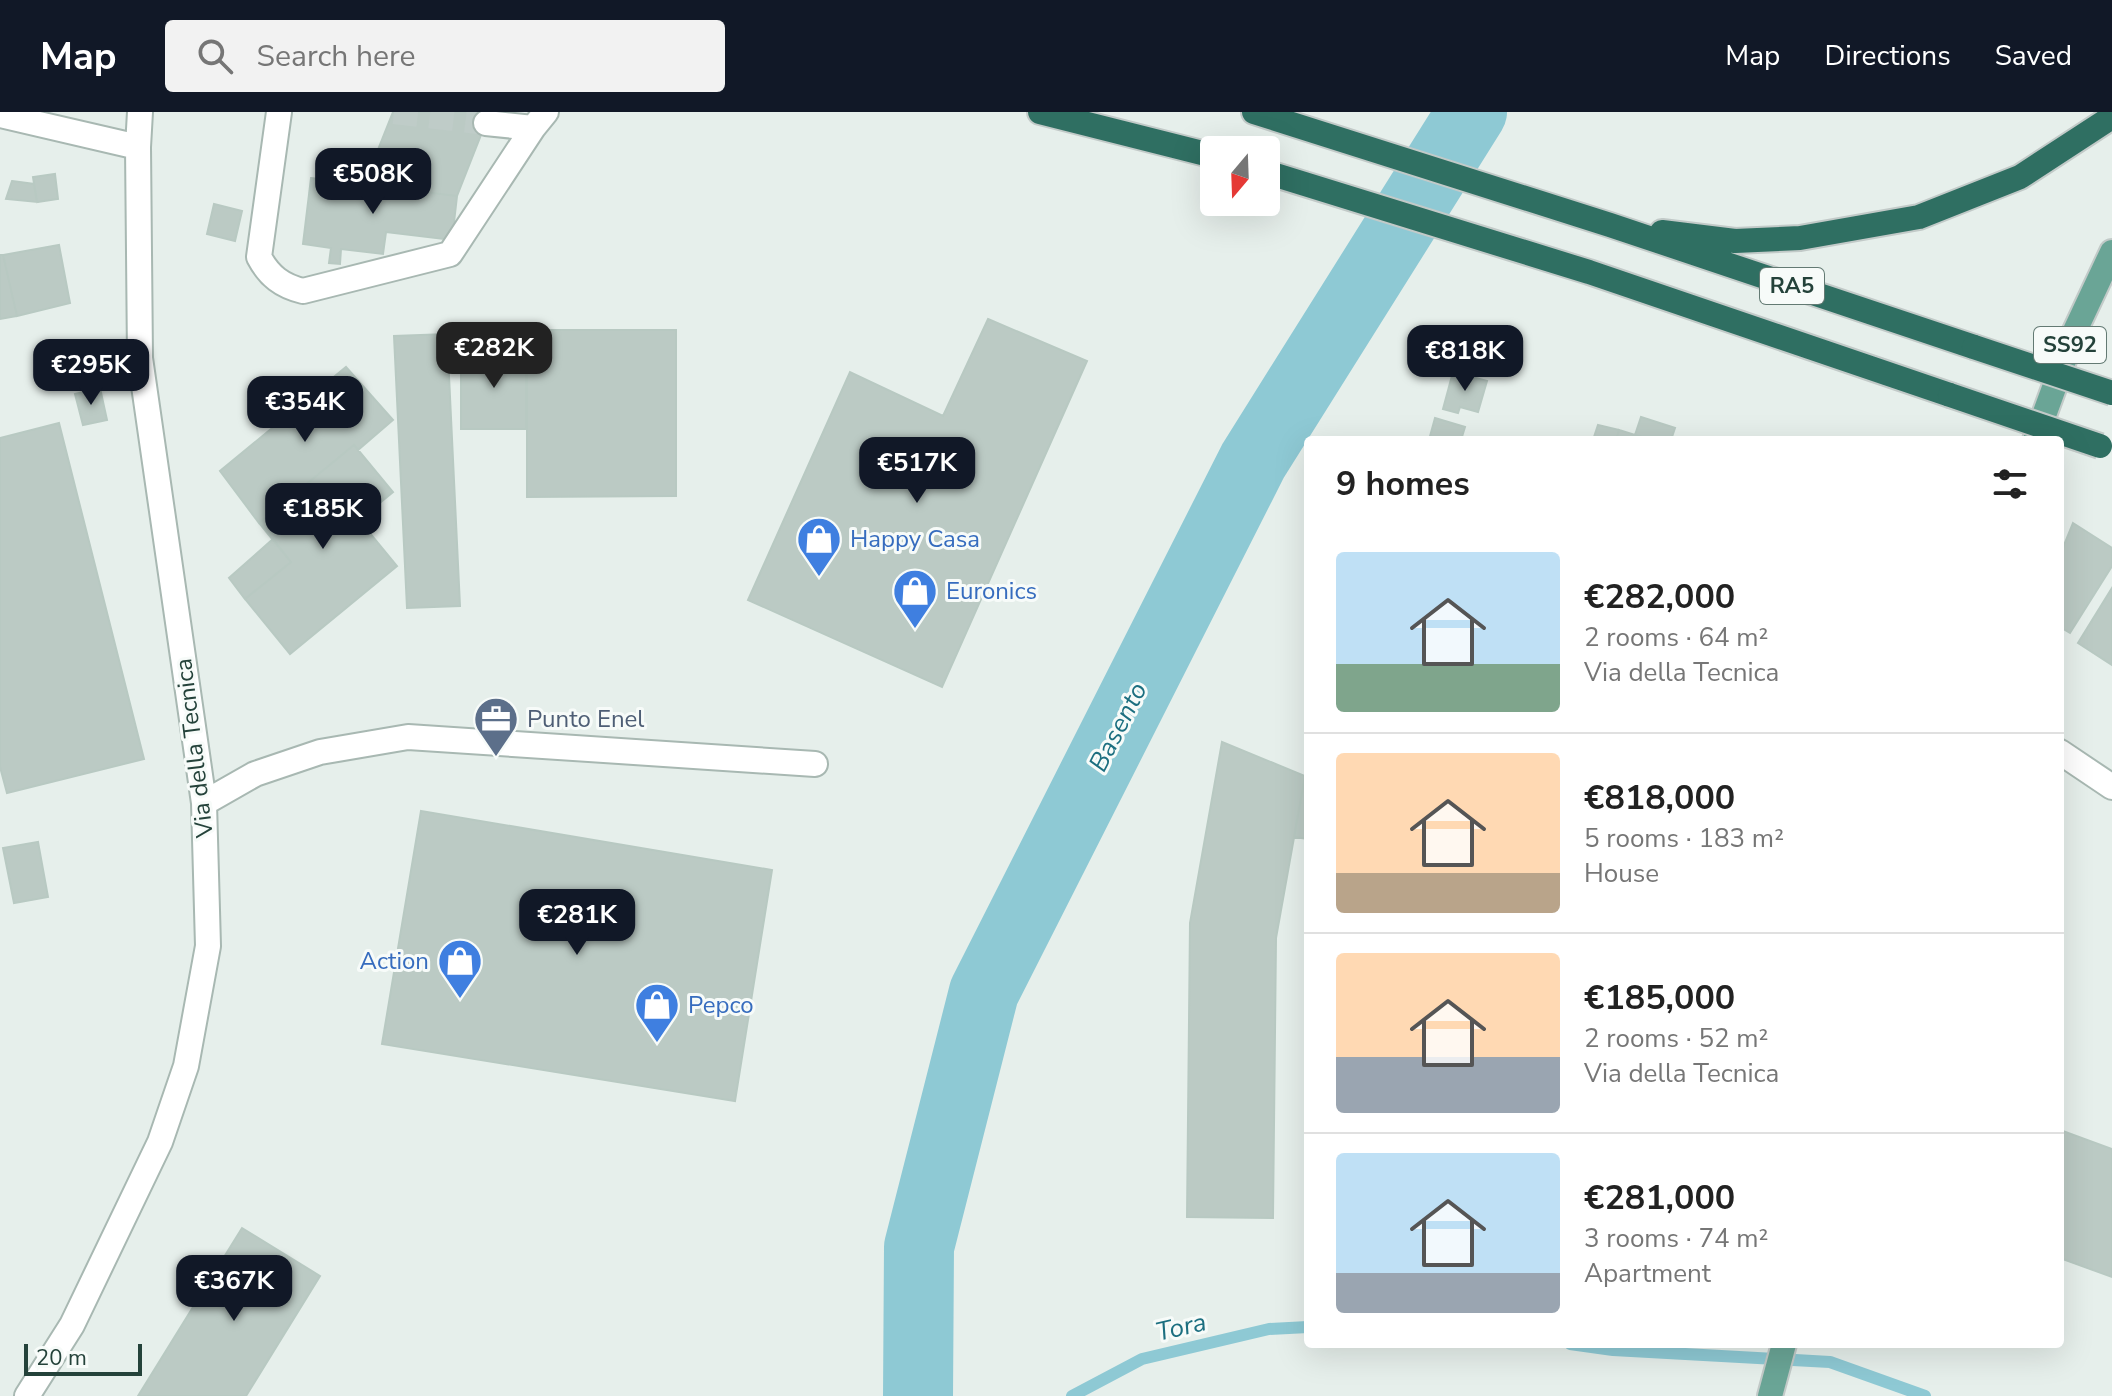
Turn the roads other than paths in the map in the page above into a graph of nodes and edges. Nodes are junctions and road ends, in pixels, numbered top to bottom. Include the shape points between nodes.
1 (140, 112) edge
2 (279, 112) edge
3 (1040, 112) edge
4 (1254, 112) edge
5 (0, 115) edge
6 (2112, 117) edge
7 (539, 120) edge
8 (486, 123) tunnel mouth
9 (138, 147) junction
10 (1200, 152) edge
11 (1280, 176) edge
12 (1610, 225) junction
13 (2112, 252) edge
14 (2112, 393) edge
15 (2036, 436) edge
16 (2112, 450) edge
17 (2064, 755) edge
18 (815, 764) dead end
19 (2112, 787) edge
20 (204, 803) junction
21 (1783, 1348) edge
22 (27, 1396) edge
23 (1770, 1396) edge

1 - 9 street, Via della Tecnica
2 - 7 street via 259,257 274,279 303,291 450,254
3 - 10 highway
4 - 12 highway, RA5
5 - 9 street
6 - 12 highway via 2020,177 1919,217 1800,238 1735,241
7 - 8 street
9 - 20 street, Via della Tecnica via 140,358
11 - 16 highway, RA5, bridge via 1589,272
12 - 14 highway, RA5, bridge
13 - 15 main road, SS92 via 2074,333
17 - 19 street
18 - 20 street via 408,737 320,752 255,774
20 - 22 street, Via della Tecnica via 208,946 186,1066 160,1142 115,1237 72,1325
21 - 23 main road

